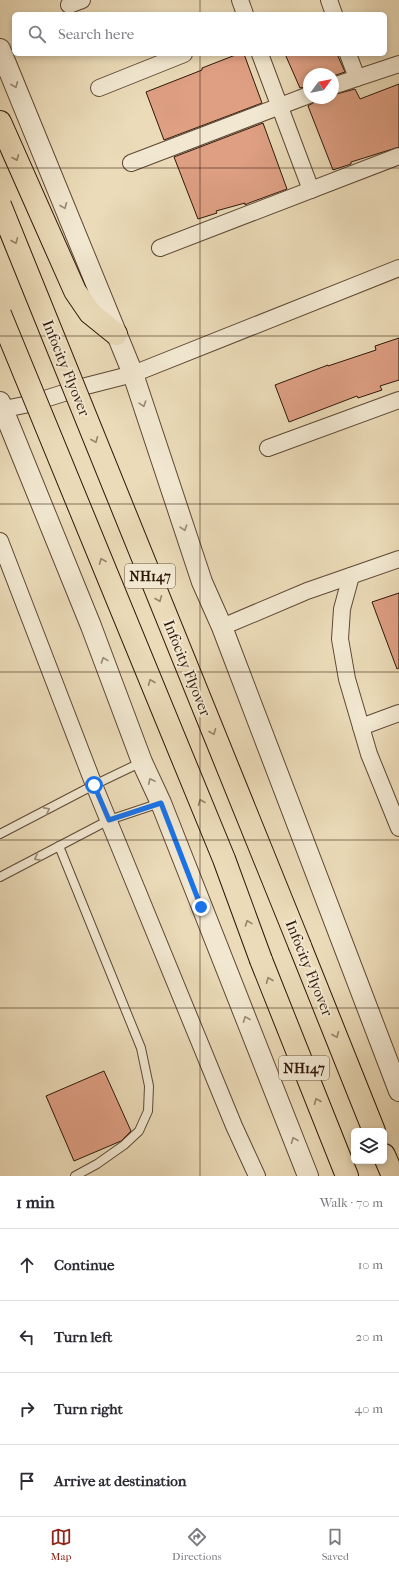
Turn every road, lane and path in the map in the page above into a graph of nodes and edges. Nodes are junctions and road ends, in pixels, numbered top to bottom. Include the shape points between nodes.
1 (240, 0) edge
2 (329, 0) edge
3 (244, 12) edge
4 (333, 12) edge
5 (0, 49) edge
6 (179, 56) edge
7 (261, 56) edge
8 (349, 56) edge
9 (399, 64) edge
10 (357, 78) junction
11 (339, 84) edge
12 (98, 88) dead end
13 (303, 97) edge
14 (279, 106) junction
15 (0, 122) edge
16 (399, 156) edge
17 (130, 163) dead end
18 (311, 190) junction
19 (0, 205) edge
20 (160, 248) dead end
21 (399, 268) edge
22 (0, 314) edge
23 (116, 334) junction
24 (133, 374) junction
25 (399, 400) edge
26 (1, 407) edge
27 (268, 448) dead end
28 (0, 541) edge
29 (399, 559) edge
30 (351, 576) junction
31 (222, 627) junction
32 (399, 713) edge
33 (361, 727) junction
34 (142, 762) junction
35 (94, 785) junction
36 (161, 803) junction
37 (109, 820) junction
38 (399, 828) edge
39 (0, 834) edge
40 (59, 846) junction
41 (0, 878) edge
42 (399, 1091) edge
43 (373, 1128) edge
44 (387, 1161) edge
45 (75, 1176) edge
46 (257, 1176) edge
47 (308, 1176) edge
48 (347, 1176) edge
49 (393, 1176) edge

1 - 3 street
2 - 4 street
5 -> 23 street
6 - 12 street
7 - 14 street
8 - 10 street
9 - 10 street
10 - 11 street
13 - 14 street
14 - 17 street
14 - 18 street
15 -> 23 highway via 75,291 90,313
16 - 18 street
18 - 20 street
19 -> 43 highway, Infocity Flyover / NH147, bridge
21 - 24 street
48 -> 22 highway, NH147, bridge via 261,960 224,858
23 - 24 street
24 - 26 street via 30,404
24 -> 31 street via 202,582
25 - 27 street
34 -> 26 street via 91,626
28 - 35 street
29 - 30 street
30 - 31 street via 307,591
30 - 33 street via 342,609 340,638 347,679
31 - 42 street
32 - 33 street
33 - 38 street via 369,754
34 - 35 lane
36 -> 34 street
35 - 37 street
39 -> 35 lane
36 - 37 lane
47 -> 36 street
37 - 40 lane
37 - 46 street via 234,1126
40 -> 41 lane
40 - 45 lane via 141,1048 149,1086 148,1111 139,1131 97,1164
44 - 49 highway

